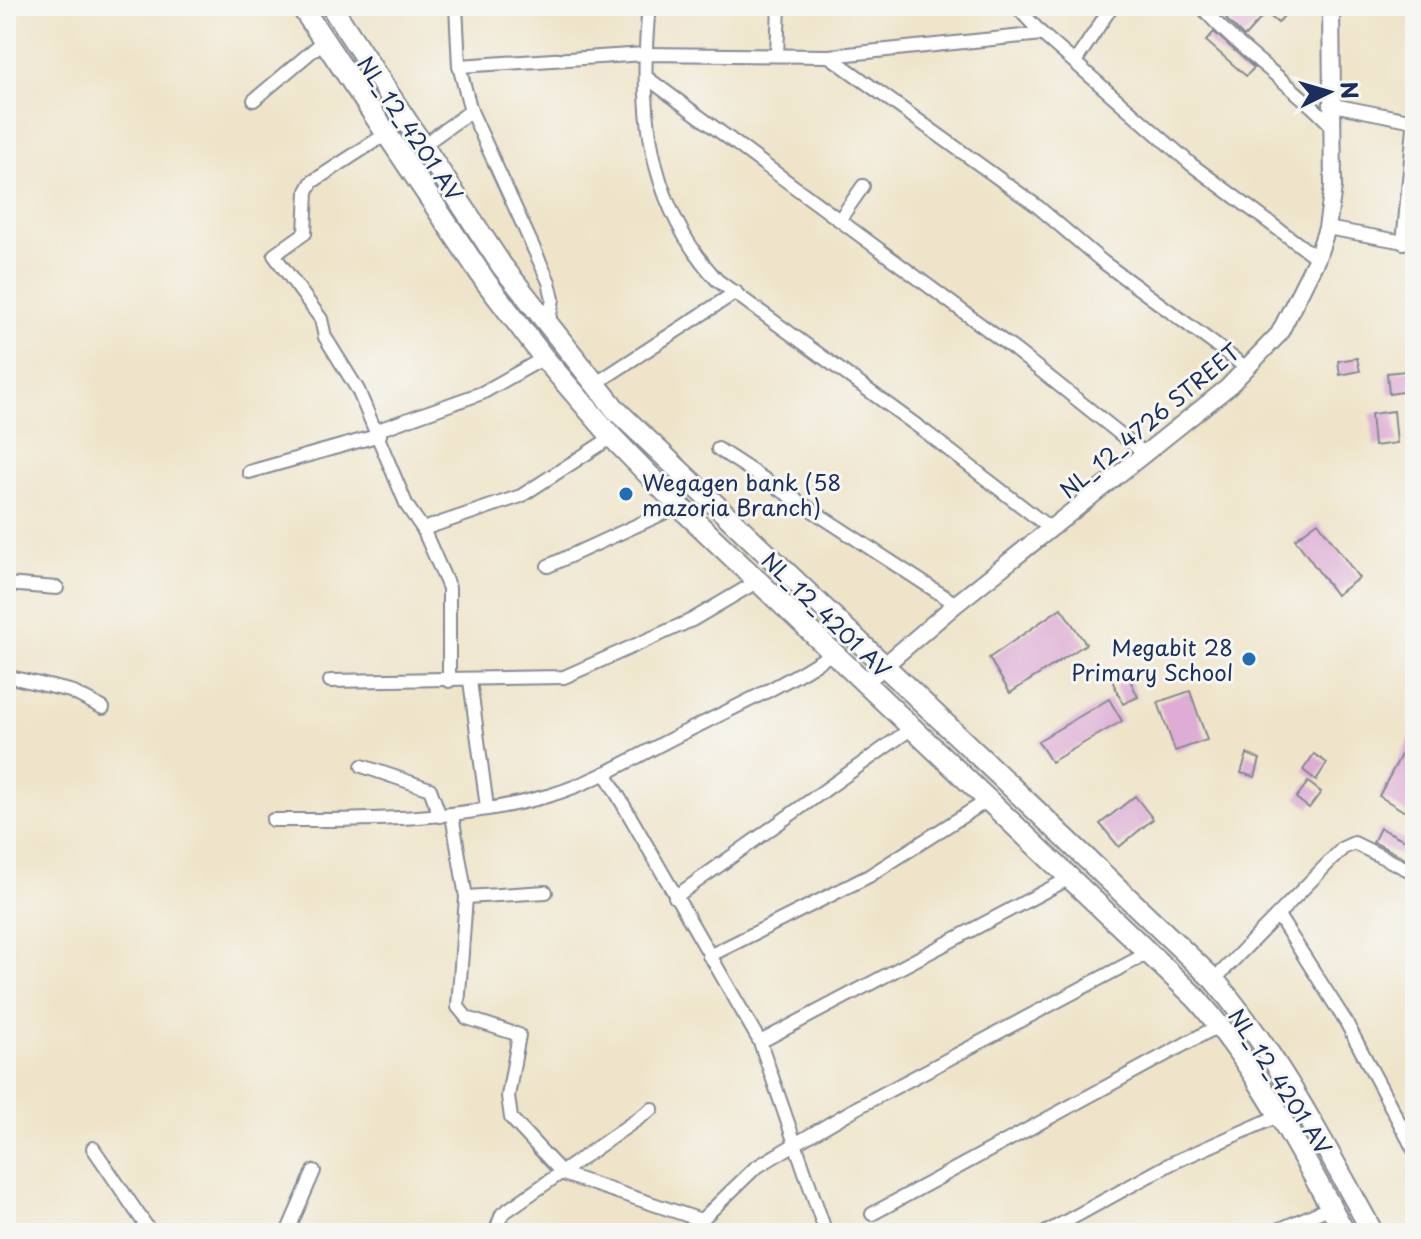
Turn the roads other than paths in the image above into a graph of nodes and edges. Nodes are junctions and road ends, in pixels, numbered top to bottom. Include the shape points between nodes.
1 (301, 6) edge
2 (331, 6) edge
3 (456, 6) edge
4 (649, 6) edge
5 (779, 6) edge
6 (1016, 6) edge
7 (1112, 6) edge
8 (1201, 6) edge
9 (1331, 6) edge
10 (1042, 34) junction
11 (324, 41) junction
12 (645, 54) junction
13 (777, 55) junction
14 (829, 56) junction
15 (1075, 62) junction
16 (459, 66) junction
17 (646, 77) junction
18 (254, 100) dead end
19 (1333, 105) junction
20 (471, 111) junction
21 (1414, 119) edge
22 (1332, 126) junction
23 (386, 134) junction
24 (422, 146) junction
25 (863, 186) dead end
26 (840, 219) junction
27 (1327, 228) junction
28 (1409, 244) edge
29 (1317, 258) junction
30 (736, 292) junction
31 (548, 325) junction
32 (544, 358) junction
33 (1248, 369) junction
34 (595, 384) junction
35 (379, 432) junction
36 (612, 437) junction
37 (718, 449) dead end
38 (1144, 453) junction
39 (249, 472) dead end
40 (679, 506) junction
41 (423, 529) junction
42 (1051, 529) junction
43 (548, 566) dead end
44 (758, 581) junction
45 (6, 584) edge
46 (57, 588) dead end
47 (956, 604) junction
48 (834, 652) junction
49 (883, 665) junction
50 (6, 676) edge
51 (330, 681) dead end
52 (449, 681) junction
53 (470, 681) junction
54 (864, 683) junction
55 (103, 708) dead end
56 (912, 728) junction
57 (362, 766) dead end
58 (605, 773) junction
59 (988, 800) junction
60 (487, 807) junction
61 (446, 815) junction
62 (273, 820) dead end
63 (1415, 873) edge
64 (1070, 878) junction
65 (546, 892) dead end
66 (466, 897) junction
67 (675, 897) junction
68 (1279, 917) junction
69 (1148, 953) junction
70 (709, 956) junction
71 (1214, 980) junction
72 (1220, 1025) junction
73 (760, 1042) junction
74 (652, 1109) dead end
75 (1278, 1116) junction
76 (795, 1144) junction
77 (93, 1148) dead end
78 (1415, 1152) edge
79 (314, 1171) dead end
80 (563, 1174) junction
81 (1331, 1207) junction
82 (872, 1214) dead end
83 (701, 1220) junction
84 (151, 1233) edge
85 (287, 1233) edge
86 (495, 1233) edge
87 (688, 1233) edge
88 (826, 1233) edge
89 (1045, 1233) edge
90 (1271, 1233) edge
91 (1345, 1233) edge
92 (1373, 1233) edge

1 - 11 main road, NL_12_4201 AV
2 - 24 main road, NL_12_4201 AV
3 - 16 street
4 - 12 street
5 - 13 street
6 - 10 street
7 - 15 street
8 - 22 street via 1244,52 1297,91
9 - 19 street, NL_12_4726 STREET
10 - 14 street
10 - 15 street
11 - 18 street
11 - 23 main road, NL_12_4201 AV
12 - 13 street
12 - 16 street
12 - 17 street
13 - 14 street
14 - 33 street via 1037,206
15 - 29 street via 1192,165
16 - 20 street
17 - 26 street
17 - 30 street via 646,123 663,197 699,261
19 - 21 street
19 - 22 street, NL_12_4726 STREET
20 - 24 street
20 - 31 street via 549,282 553,299
21 - 28 street
22 - 27 street, NL_12_4726 STREET
23 - 32 main road, NL_12_4201 AV
23 - 35 street via 312,182 305,233 274,255 321,319 325,337
24 - 31 main road, NL_12_4201 AV
25 - 26 street
26 - 38 street
27 - 28 street
27 - 29 street, NL_12_4726 STREET
29 - 33 street, NL_12_4726 STREET via 1279,334
30 - 34 street
30 - 42 street
31 - 34 main road, NL_12_4201 AV
32 - 35 street via 482,393
32 - 36 main road, NL_12_4201 AV
33 - 38 street, NL_12_4726 STREET
34 - 49 main road, NL_12_4201 AV via 665,459
35 - 39 street
35 - 41 street via 403,497
36 - 40 main road, NL_12_4201 AV
36 - 41 street via 521,496
37 - 47 street
38 - 42 street, NL_12_4726 STREET
40 - 43 street
40 - 44 main road, NL_12_4201 AV
41 - 52 street via 449,588
42 - 47 street, NL_12_4726 STREET
44 - 48 main road, NL_12_4201 AV
44 - 53 street via 692,620 583,671 544,680
45 - 46 street
47 - 49 street, NL_12_4726 STREET
48 - 54 main road, NL_12_4201 AV
48 - 58 street via 803,673
49 - 54 street, NL_12_4726 STREET
49 - 71 main road, NL_12_4201 AV
50 - 55 street via 70,691
51 - 52 street
52 - 53 street
53 - 60 street
54 - 56 main road, NL_12_4201 AV
56 - 59 main road, NL_12_4201 AV
56 - 67 street
57 - 61 street via 430,789
58 - 60 street via 552,794
58 - 67 street
59 - 64 main road, NL_12_4201 AV
59 - 70 street via 869,876
60 - 61 street
61 - 62 street
61 - 66 street
63 - 68 street via 1354,843 1343,848
64 - 69 main road, NL_12_4201 AV
64 - 73 street
65 - 66 street
66 - 80 street via 458,1007 467,1018 519,1035 508,1096 511,1118
67 - 70 street
68 - 71 street
68 - 78 street via 1346,1022
69 - 72 main road, NL_12_4201 AV
69 - 76 street
70 - 73 street
71 - 92 main road, NL_12_4201 AV via 1292,1090
72 - 75 main road, NL_12_4201 AV
72 - 82 street
73 - 76 street
74 - 80 street
75 - 81 main road, NL_12_4201 AV
75 - 89 street via 1172,1163
76 - 83 street via 755,1168
76 - 88 street
77 - 84 street
79 - 85 street
80 - 83 street
80 - 86 street via 502,1214
81 - 90 street
81 - 91 main road, NL_12_4201 AV
83 - 87 street

